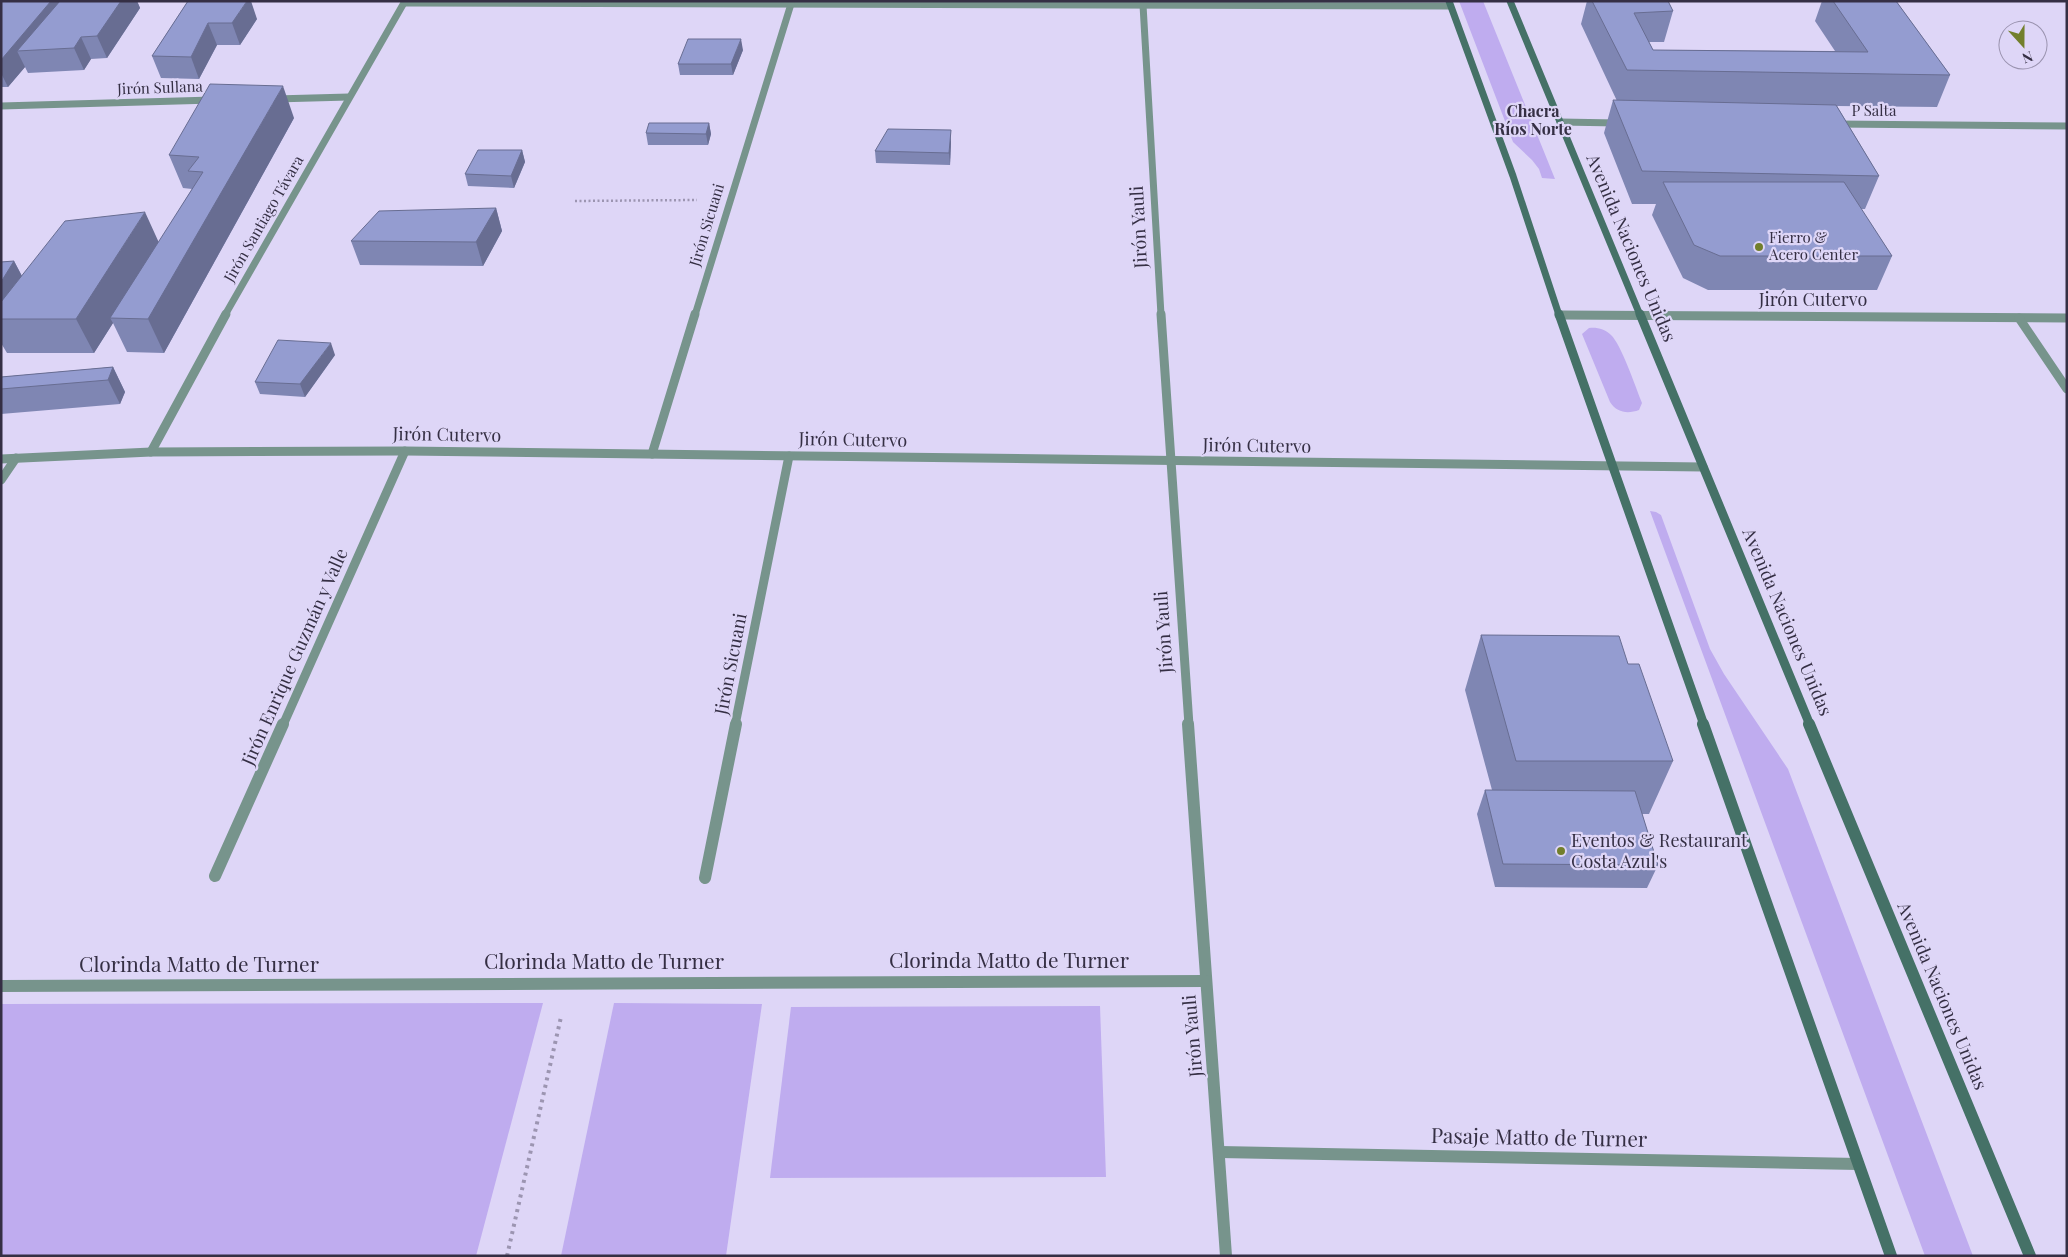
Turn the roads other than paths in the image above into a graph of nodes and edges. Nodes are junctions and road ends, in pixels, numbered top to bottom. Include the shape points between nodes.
1 (1510, 1) edge
2 (405, 2) edge
3 (969, 3) edge
4 (790, 4) junction
5 (1450, 4) edge
6 (1143, 5) junction
7 (349, 97) junction
8 (270, 99) edge
9 (220, 100) edge
10 (1, 106) edge
11 (1560, 122) junction
12 (1630, 123) edge
13 (1828, 124) edge
14 (2067, 126) edge
15 (1558, 315) junction
16 (1641, 316) junction
17 (2019, 318) junction
18 (2067, 318) edge
19 (2067, 389) edge
20 (405, 451) junction
21 (151, 452) junction
22 (652, 454) junction
23 (789, 456) junction
24 (16, 458) junction
25 (1, 459) edge
26 (1170, 461) junction
27 (1612, 466) junction
28 (1704, 467) junction
29 (1, 480) edge
30 (216, 876) dead end
31 (705, 878) dead end
32 (1206, 981) junction
33 (1, 986) edge
34 (1220, 1152) junction
35 (1858, 1164) junction
36 (1226, 1256) edge
37 (1890, 1256) edge
38 (2030, 1256) edge

1 - 11 main road, Avenida Naciones Unidas
2 - 4 street
2 - 7 street, Jirón Santiago Távara
3 - 4 street
3 - 6 street
4 - 22 street, Jirón Sicuani
5 - 6 street
5 - 15 main road via 1513,176
6 - 26 street, Jirón Yauli
7 - 8 street
7 - 21 street, Jirón Santiago Távara via 196,366
9 - 10 street, Jirón Sullana
11 - 12 street
11 - 16 main road, Avenida Naciones Unidas
13 - 14 street, P Salta
15 - 16 street, Jirón Cutervo
15 - 27 main road
16 - 17 street, Jirón Cutervo
16 - 28 main road, Avenida Naciones Unidas
17 - 18 street, Jirón Cutervo
17 - 19 street
20 - 21 street, Jirón Cutervo
20 - 22 street, Jirón Cutervo
20 - 30 street, Jirón Enrique Guzmán y Valle
21 - 24 street, Jirón Cutervo
22 - 23 street, Jirón Cutervo
23 - 26 street, Jirón Cutervo
23 - 31 street, Jirón Sicuani
24 - 25 street, Jirón Cutervo
24 - 29 street
26 - 27 street, Jirón Cutervo
26 - 32 street, Jirón Yauli
27 - 28 street, Jirón Cutervo
27 - 35 main road
28 - 38 main road, Avenida Naciones Unidas
32 - 33 street, Clorinda Matto de Turner
32 - 34 street, Jirón Yauli
34 - 35 street, Pasaje Matto de Turner
34 - 36 street, Jirón Yauli
35 - 37 main road

